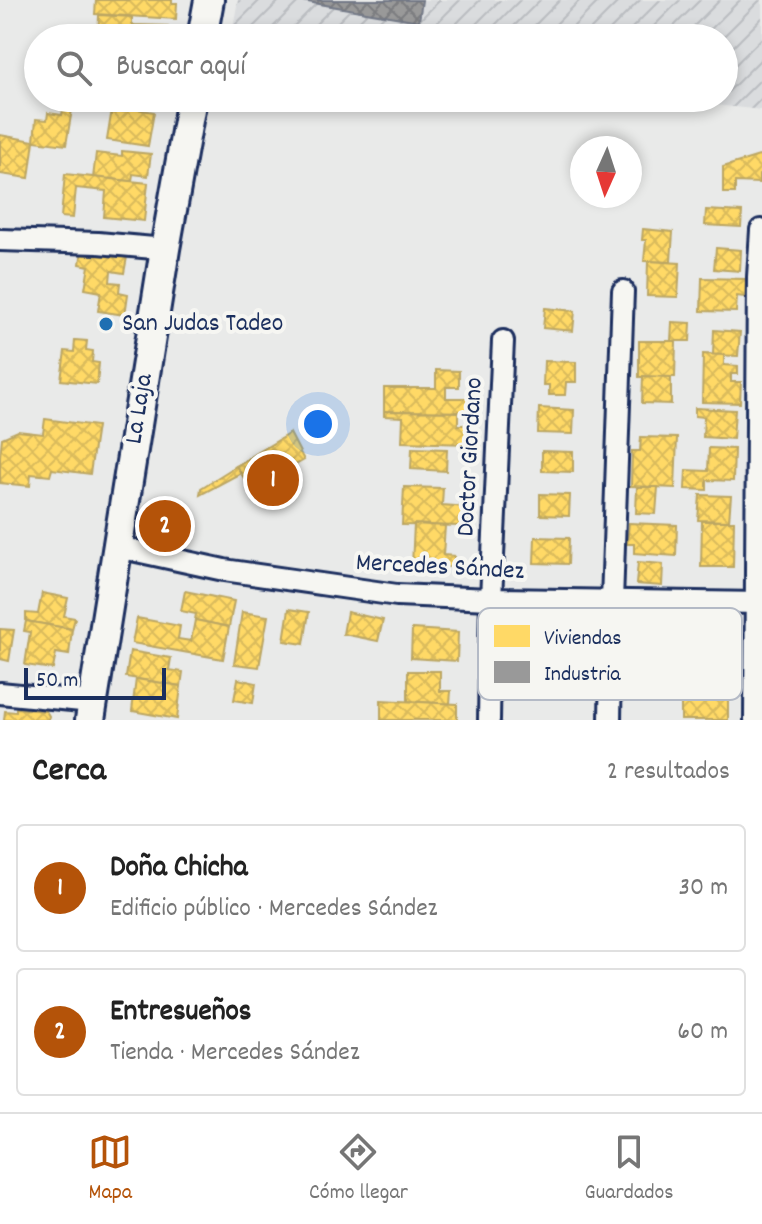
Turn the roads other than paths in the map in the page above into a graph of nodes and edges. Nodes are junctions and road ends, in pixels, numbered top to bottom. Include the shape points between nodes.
1 (209, 0) edge
2 (205, 24) edge
3 (189, 112) edge
4 (761, 230) edge
5 (0, 240) edge
6 (165, 249) junction
7 (623, 291) dead end
8 (503, 341) dead end
9 (118, 547) junction
10 (491, 599) junction
11 (612, 601) junction
12 (760, 603) edge
13 (491, 608) edge
14 (612, 608) edge
15 (0, 693) edge
16 (489, 700) edge
17 (610, 700) edge
18 (91, 711) edge
19 (489, 720) edge
20 (610, 720) edge
21 (755, 720) edge

1 - 2 main road
3 - 6 main road, La Laja
4 - 12 street
5 - 6 street
6 - 9 main road, La Laja
7 - 11 street
8 - 10 street, Doctor Giordano
9 - 10 street, Mercedes Sández via 328,586
9 - 18 main road, La Laja
10 - 11 street, Mercedes Sández
10 - 13 street, Doctor Giordano
11 - 12 street, Mercedes Sández
11 - 14 street
12 - 21 street
15 - 18 street
16 - 19 street, Doctor Giordano
17 - 20 street

